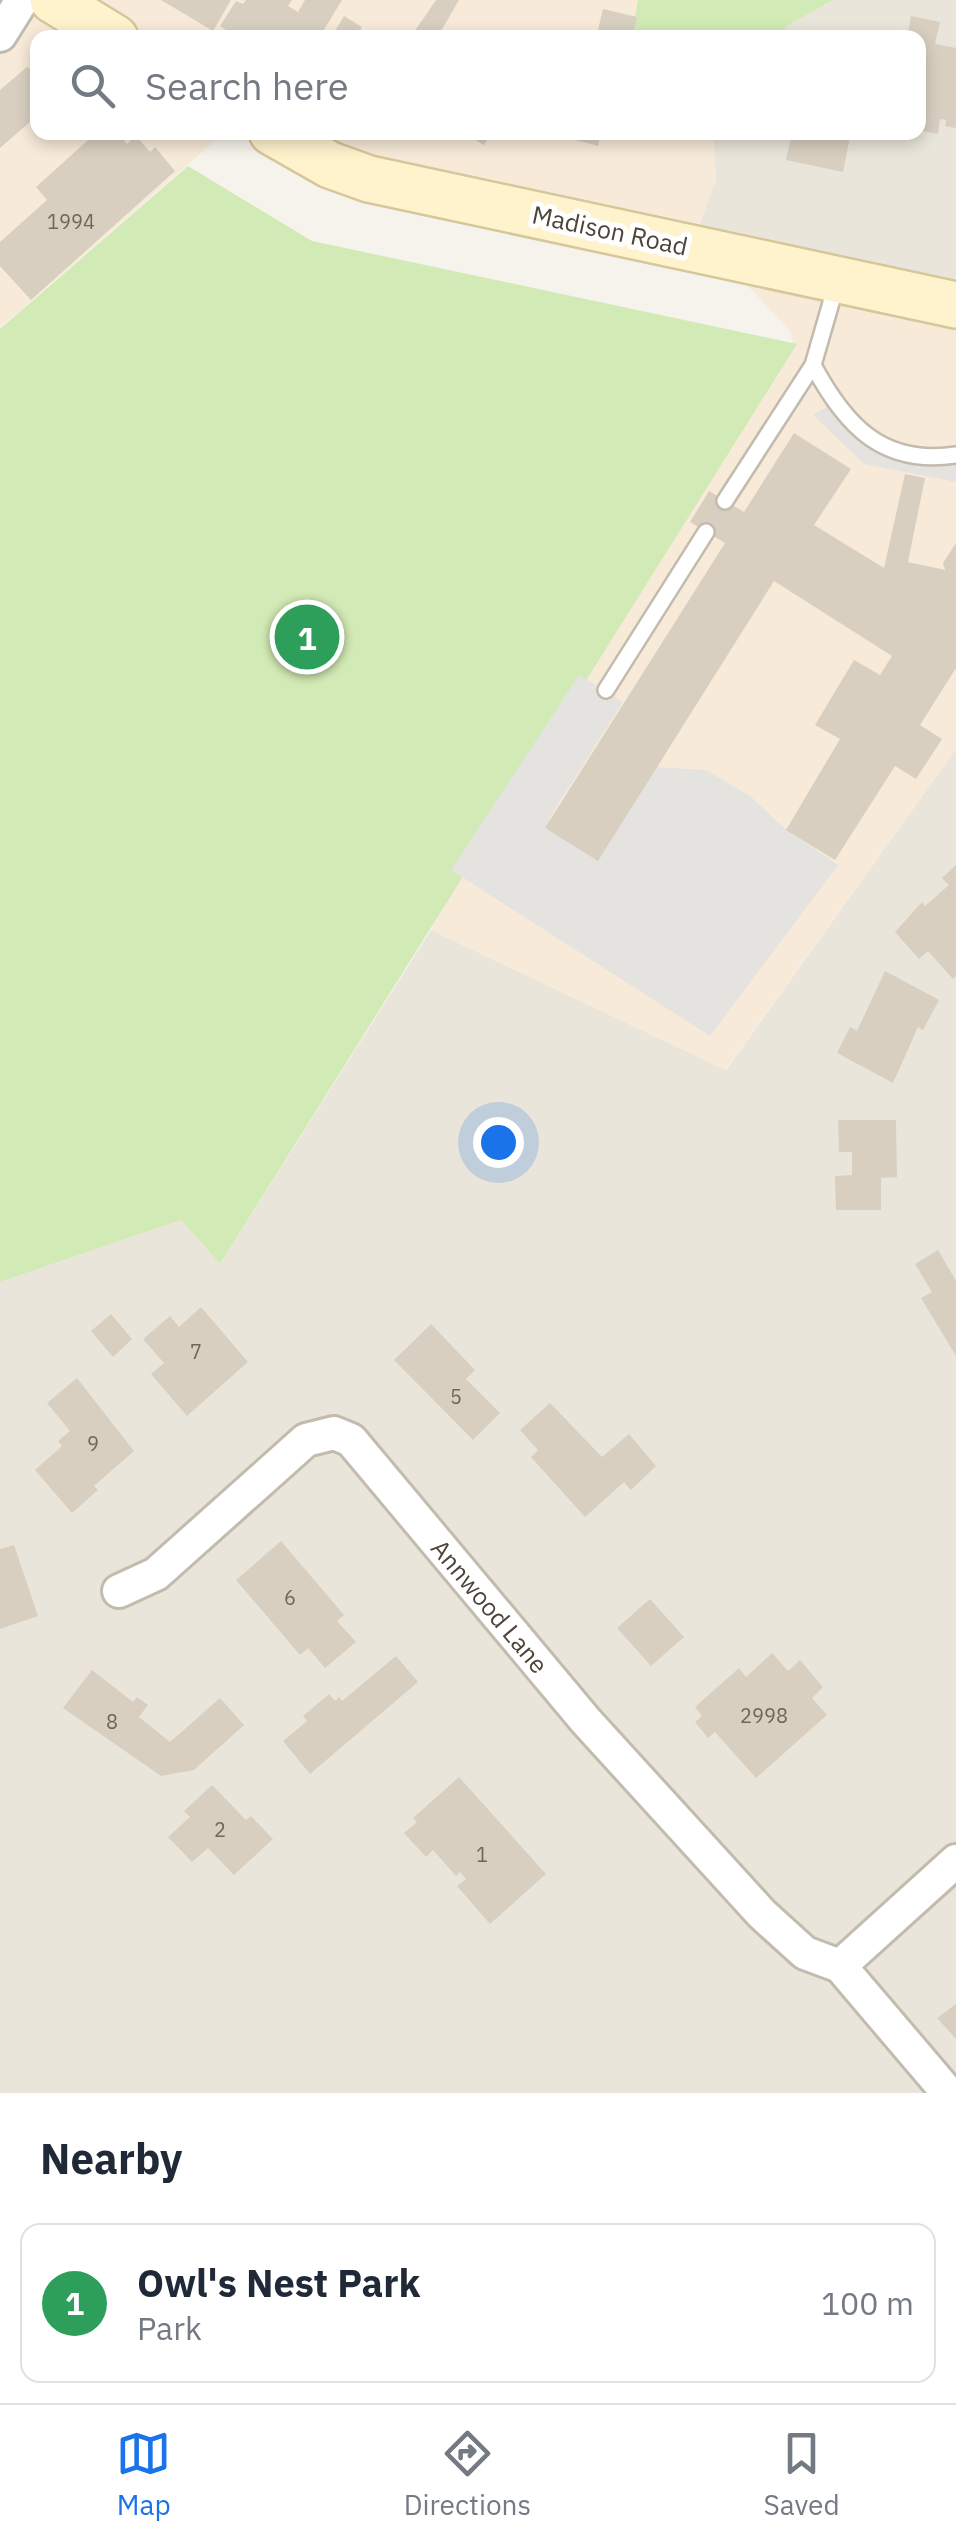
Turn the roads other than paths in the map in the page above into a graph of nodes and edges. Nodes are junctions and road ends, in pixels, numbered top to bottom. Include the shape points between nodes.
1 (22, 0) edge
2 (53, 0) edge
3 (102, 30) edge
4 (0, 35) edge
5 (286, 140) edge
6 (838, 278) junction
7 (956, 305) edge
8 (812, 364) junction
9 (956, 454) edge
10 (726, 501) dead end
11 (706, 532) dead end
12 (606, 690) dead end
13 (118, 1591) dead end
14 (956, 1861) edge
15 (840, 1966) junction
16 (948, 2093) edge

1 - 4 street
2 - 3 main road
5 - 6 main road, Madison Road via 369,179
6 - 7 main road, Madison Road
6 - 8 lane
8 - 9 lane via 833,403 878,446 913,456
8 - 10 lane
11 - 12 lane
13 - 15 street, Annwood Lane via 156,1574 306,1440 334,1433 351,1440 586,1721 762,1914 805,1953
14 - 15 street
15 - 16 street

